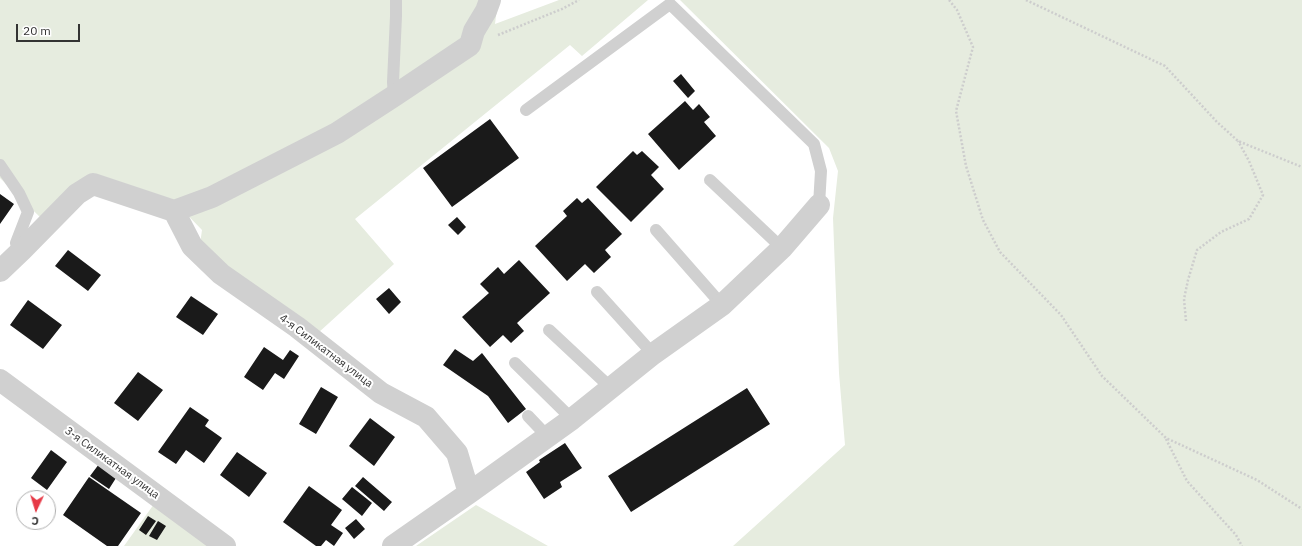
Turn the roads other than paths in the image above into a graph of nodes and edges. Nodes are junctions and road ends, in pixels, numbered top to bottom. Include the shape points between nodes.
1 (389, 0) edge
2 (396, 0) edge
3 (490, 0) edge
4 (396, 16) junction
5 (394, 96) junction
6 (526, 110) dead end
7 (0, 165) edge
8 (710, 180) dead end
9 (819, 205) joint
10 (174, 211) junction
11 (656, 230) dead end
12 (782, 248) junction
13 (22, 250) junction
14 (0, 271) edge
15 (597, 292) dead end
16 (722, 305) junction
17 (549, 330) dead end
18 (653, 354) junction
19 (515, 363) dead end
20 (0, 380) edge
21 (610, 387) junction
22 (528, 416) dead end
23 (572, 418) junction
24 (547, 436) junction
25 (470, 493) junction
26 (225, 546) edge
27 (392, 546) edge

1 - 4 lane
2 - 4 lane
3 - 5 street via 474,31 470,45
4 - 5 lane
5 - 10 street via 337,133 212,197
6 - 9 lane via 670,4 814,144 821,171
7 - 13 lane via 28,212 16,243
8 - 12 lane
9 - 12 street
10 - 13 street via 93,184 77,194
10 - 25 street, 4-я Силикатная улица via 192,246 221,274 297,327 381,393 426,417 457,453
11 - 16 lane
12 - 16 street
13 - 14 street
15 - 18 lane
16 - 18 street
17 - 21 lane
18 - 21 street
19 - 23 lane
20 - 26 street, 3-я Силикатная улица
21 - 23 street
22 - 24 lane
23 - 24 street
24 - 25 street
25 - 27 street

